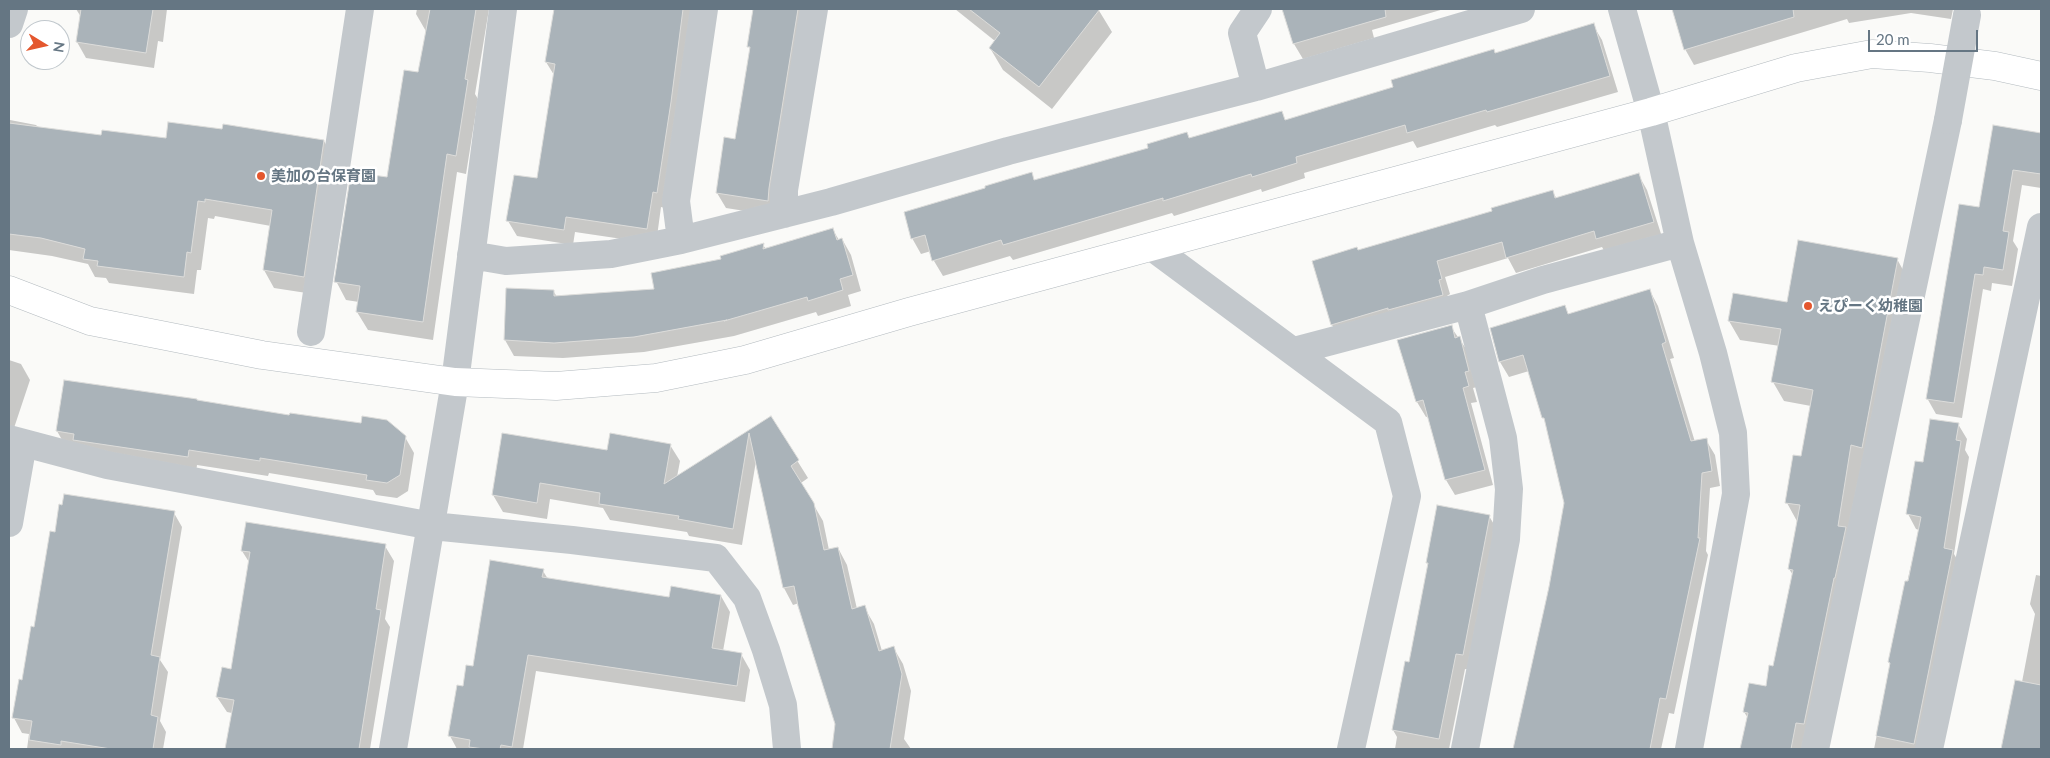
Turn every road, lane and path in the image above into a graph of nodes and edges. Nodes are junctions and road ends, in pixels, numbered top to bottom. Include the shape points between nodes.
1 (14, 9) edge
2 (360, 9) edge
3 (503, 9) edge
4 (704, 9) edge
5 (814, 9) edge
6 (1258, 9) edge
7 (1521, 9) edge
8 (1622, 9) edge
9 (1968, 12) edge
10 (9, 24) edge
11 (2041, 76) edge
12 (1256, 87) junction
13 (1650, 112) junction
14 (784, 214) junction
15 (2041, 227) edge
16 (681, 240) junction
17 (1680, 243) junction
18 (1152, 247) junction
19 (471, 255) junction
20 (9, 290) edge
21 (1468, 305) junction
22 (311, 332) dead end
23 (1294, 352) junction
24 (455, 382) junction
25 (16, 441) edge
26 (9, 523) edge
27 (432, 526) junction
28 (393, 749) edge
29 (787, 749) edge
30 (1352, 749) edge
31 (1465, 749) edge
32 (1689, 749) edge
33 (1815, 749) edge
34 (1929, 749) edge

1 - 10 street
2 - 22 street
3 - 19 street
4 - 16 street via 676,201
5 - 14 street via 784,190
6 - 12 street via 1242,33
7 - 12 street
8 - 13 street
9 - 33 street, bridge
11 - 13 street via 1985,65 1872,54 1796,68
12 - 14 street via 1008,151
13 - 17 street
13 - 18 street
14 - 16 street
15 - 34 street
16 - 19 street via 611,254 506,261
17 - 21 street via 1543,280
17 - 32 street via 1733,433 1736,494
18 - 23 street
18 - 24 street via 746,360 656,378 556,386
19 - 24 street
20 - 24 street via 90,321 262,354
21 - 23 street
21 - 31 street via 1503,438 1509,489 1506,539
23 - 30 street via 1388,422 1406,496
24 - 27 street
25 - 26 street
25 - 27 street via 106,465
27 - 28 street
27 - 29 street via 716,558 747,598 783,706

